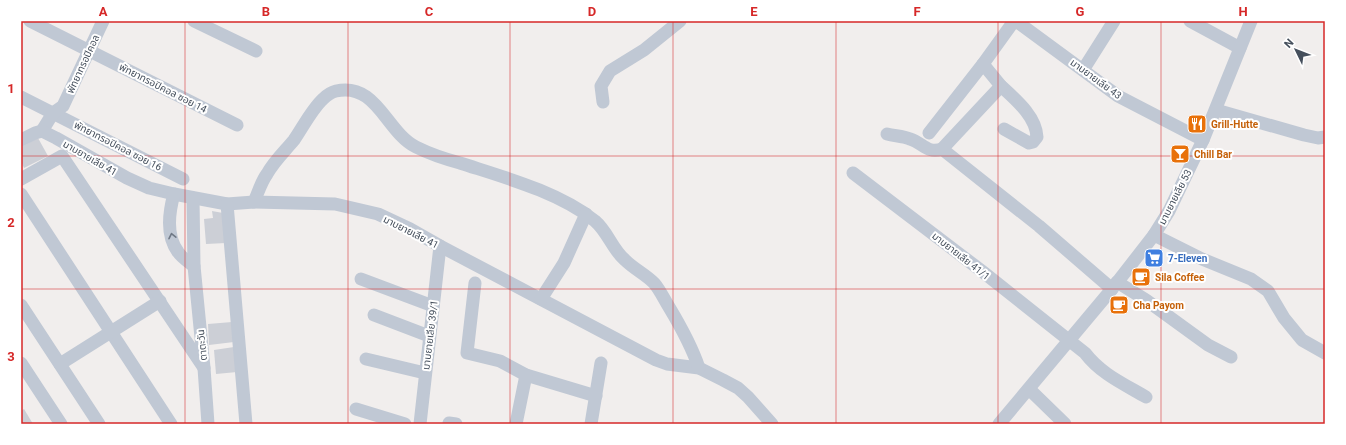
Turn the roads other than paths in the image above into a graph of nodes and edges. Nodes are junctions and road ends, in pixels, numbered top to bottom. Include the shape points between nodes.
1 (30, 21) edge
2 (103, 21) edge
3 (194, 21) edge
4 (680, 21) edge
5 (1015, 21) edge
6 (1114, 21) edge
7 (1190, 21) edge
8 (1251, 21) edge
9 (1240, 48) junction
10 (89, 50) junction
11 (256, 51) dead end
12 (983, 64) junction
13 (1083, 70) junction
14 (1001, 86) junction
15 (21, 97) edge
16 (603, 102) dead end
17 (1216, 110) junction
18 (61, 113) junction
19 (237, 125) dead end
20 (1004, 129) dead end
21 (42, 132) junction
22 (929, 133) dead end
23 (887, 134) dead end
24 (1325, 137) edge
25 (56, 138) junction
26 (21, 140) edge
27 (1203, 140) junction
28 (942, 149) junction
29 (853, 173) dead end
30 (21, 179) edge
31 (182, 179) dead end
32 (21, 194) edge
33 (174, 194) junction
34 (193, 198) junction
35 (254, 202) junction
36 (227, 204) junction
37 (586, 214) junction
38 (1154, 235) junction
39 (440, 246) junction
40 (194, 266) junction
41 (361, 279) dead end
42 (475, 283) dead end
43 (1115, 286) junction
44 (541, 299) junction
45 (160, 301) junction
46 (21, 305) edge
47 (433, 306) junction
48 (374, 315) dead end
49 (111, 332) junction
50 (429, 336) junction
51 (1068, 341) junction
52 (1325, 353) edge
53 (1231, 357) dead end
54 (366, 359) dead end
55 (601, 362) dead end
56 (21, 363) edge
57 (60, 364) junction
58 (204, 368) junction
59 (699, 368) junction
60 (425, 373) junction
61 (526, 375) junction
62 (1029, 389) junction
63 (596, 396) junction
64 (1146, 397) dead end
65 (356, 409) dead end
66 (767, 423) edge
67 (61, 424) edge
68 (99, 424) edge
69 (171, 424) edge
70 (208, 424) edge
71 (246, 424) edge
72 (405, 424) edge
73 (420, 424) edge
74 (516, 424) edge
75 (591, 424) edge
76 (999, 424) edge
77 (1065, 424) edge

1 - 10 street, พัทยาทรอปิคอล ซอย 14
2 - 10 street, พัทยาทรอปิคอล
3 - 11 street
4 - 16 street via 644,50 610,71 601,86
5 - 12 street
5 - 13 street, มาบยายเลีย 43
6 - 13 street
7 - 9 street
8 - 9 street, มาบยายเลีย 53
9 - 17 street, มาบยายเลีย 53
10 - 18 street, พัทยาทรอปิคอล
10 - 19 street, พัทยาทรอปิคอล ซอย 14
12 - 14 street
12 - 22 street
13 - 27 street, มาบยายเลีย 43 via 1118,96
14 - 20 street via 1028,114 1037,137 1029,143
14 - 28 street
15 - 18 street, พัทยาทรอปิคอล ซอย 16
17 - 24 street via 1304,135
17 - 27 street, มาบยายเลีย 53
18 - 21 street, พัทยาทรอปิคอล
18 - 25 street, พัทยาทรอปิคอล
18 - 31 street, พัทยาทรอปิคอล ซอย 16
21 - 25 street, มาบยายเลีย 41
21 - 26 street
23 - 28 street via 910,139 934,152
25 - 33 street, มาบยายเลีย 41 via 126,178 149,188
27 - 38 street, มาบยายเลีย 53 via 1169,211
28 - 43 street
29 - 51 street, มาบยายเลีย 41/1 via 983,272
30 - 45 street via 62,156
32 - 49 street
33 - 34 street, มาบยายเลีย 41
40 -> 33 street via 183,258 173,243 170,220
34 - 36 street, มาบยายเลีย 41
34 - 40 street, ตาตะวัน
35 - 36 street, มาบยายเลีย 41
35 - 37 street via 267,174 323,99 334,91 347,90 357,91 370,98 415,147 530,186
35 - 39 street, มาบยายเลีย 41 via 335,204 378,214
36 - 71 street
37 - 44 street via 564,263
37 - 59 street via 608,236 619,255 655,284 694,353
38 - 43 street, มาบยายเลีย 53
38 - 52 street via 1202,259 1251,279 1268,291 1284,318 1302,340
39 - 44 street, มาบยายเลีย 41
39 - 47 street, มาบยายเลีย 39/1
40 - 58 street, ตาตะวัน
41 - 47 street
42 - 61 street via 468,352 500,361
43 - 51 street, มาบยายเลีย 53
43 - 53 street via 1146,300 1202,342
44 - 59 street, มาบยายเลีย 41 via 656,360
45 - 49 street
45 - 58 street
46 - 57 street
47 - 50 street, มาบยายเลีย 39/1
48 - 50 street
49 - 57 street
49 - 69 street
50 - 60 street, มาบยายเลีย 39/1
51 - 62 street, มาบยายเลีย 53
51 - 64 street, มาบยายเลีย 41/1 via 1109,375
54 - 60 street
55 - 63 street
56 - 67 street
57 - 68 street
58 - 70 street, ตาตะวัน
59 - 66 street, มาบยายเลีย 41 via 738,388
60 - 73 street, มาบยายเลีย 39/1
61 - 63 street
61 - 74 street
62 - 76 street, มาบยายเลีย 53
62 - 77 street
63 - 75 street
65 - 72 street

